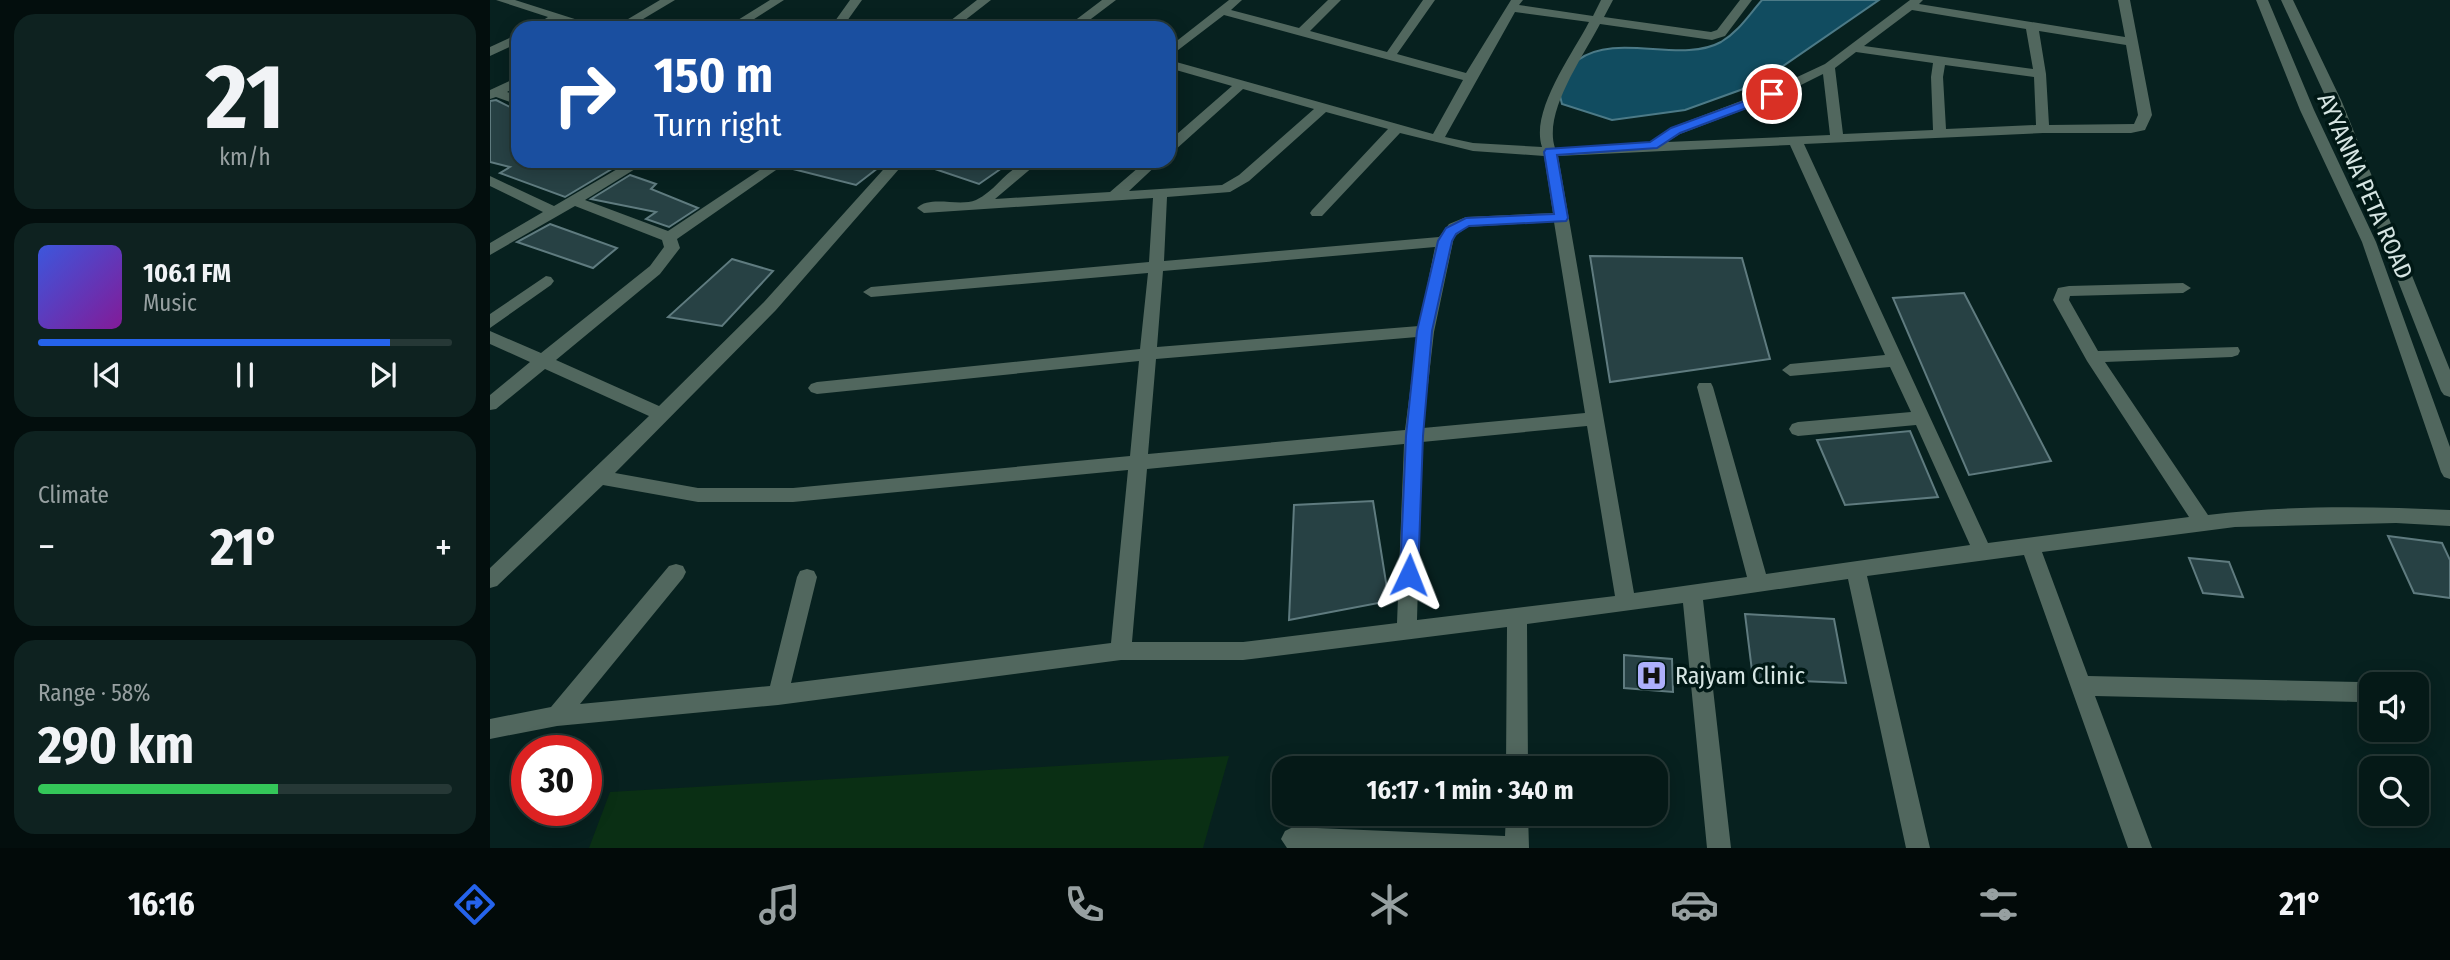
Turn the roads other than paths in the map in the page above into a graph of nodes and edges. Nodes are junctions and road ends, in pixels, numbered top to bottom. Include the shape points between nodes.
1 (502, 0) edge
2 (670, 0) edge
3 (778, 0) edge
4 (856, 0) edge
5 (985, 0) edge
6 (1110, 0) edge
7 (1237, 0) edge
8 (1335, 0) edge
9 (1429, 0) edge
10 (1607, 0) edge
11 (1746, 0) edge
12 (2124, 0) edge
13 (2262, 0) edge
14 (2287, 0) edge
15 (1913, 3) edge
16 (1515, 4) edge
17 (1223, 11) junction
18 (558, 17) junction
19 (1599, 18) junction
20 (550, 21) edge
21 (572, 21) edge
22 (632, 21) edge
23 (744, 21) edge
24 (841, 21) edge
25 (956, 21) edge
26 (1082, 21) edge
27 (2032, 27) junction
28 (1300, 34) junction
29 (511, 42) edge
30 (2131, 42) junction
31 (1176, 48) edge
32 (1852, 48) junction
33 (490, 52) edge
34 (1389, 57) junction
35 (1940, 60) junction
36 (1176, 66) edge
37 (1829, 67) junction
38 (2040, 74) junction
39 (1470, 78) junction
40 (511, 84) edge
41 (1241, 84) junction
42 (493, 93) edge
43 (511, 99) edge
44 (1324, 107) junction
45 (1397, 128) junction
46 (2043, 129) junction
47 (1940, 134) junction
48 (1837, 138) junction
49 (1437, 139) junction
50 (1796, 139) junction
51 (1176, 142) edge
52 (1653, 145) junction
53 (1550, 152) junction
54 (629, 168) edge
55 (772, 168) edge
56 (892, 168) edge
57 (1025, 168) edge
58 (1146, 168) edge
59 (490, 180) edge
60 (1160, 194) junction
61 (1114, 196) junction
62 (574, 201) junction
63 (978, 205) junction
64 (924, 208) dead end
65 (555, 212) junction
66 (1317, 213) dead end
67 (1561, 218) junction
68 (669, 237) junction
69 (1445, 241) junction
70 (490, 250) edge
71 (1156, 266) junction
72 (546, 281) dead end
73 (2183, 288) dead end
74 (871, 292) dead end
75 (490, 322) edge
76 (1424, 331) junction
77 (490, 337) edge
78 (2232, 351) dead end
79 (1147, 354) junction
80 (2093, 356) junction
81 (1896, 360) junction
82 (540, 362) junction
83 (1790, 370) dead end
84 (1705, 387) dead end
85 (817, 388) dead end
86 (2450, 391) edge
87 (490, 404) edge
88 (662, 415) junction
89 (1922, 418) junction
90 (1595, 419) junction
91 (1798, 429) dead end
92 (1415, 436) junction
93 (1137, 461) junction
94 (2450, 472) edge
95 (599, 477) junction
96 (2450, 518) edge
97 (2203, 523) junction
98 (2030, 546) junction
99 (1983, 552) junction
100 (1856, 569) junction
101 (676, 572) dead end
102 (807, 577) dead end
103 (490, 580) edge
104 (1759, 584) junction
105 (1692, 594) junction
106 (1626, 603) junction
107 (1517, 617) junction
108 (1407, 630) junction
109 (1121, 651) junction
110 (2081, 686) junction
111 (2359, 692) dead end
112 (778, 695) junction
113 (557, 716) junction
114 (490, 729) edge
115 (1517, 756) edge
116 (1517, 826) edge
117 (1293, 839) dead end
118 (1517, 848) edge
119 (1719, 848) edge
120 (1918, 848) edge
121 (2140, 848) edge

1 - 18 street
2 - 22 street
3 - 23 street
4 - 24 street
5 - 25 street
6 - 26 street
7 - 17 street
8 - 28 street
9 - 34 street
10 - 19 street
11 - 19 street via 1721,33 1712,36
12 - 30 street
13 - 94 street, AYYANNA PETA ROAD via 2369,242
14 - 86 street via 2335,102
15 - 27 street
15 - 32 street
16 - 19 street
16 - 39 street
17 - 28 street
17 - 31 street
18 - 20 street
18 - 21 street
19 - 53 street via 1549,110 1544,134
27 - 30 street
27 - 38 street
28 - 34 street
29 - 33 street
30 - 46 street via 2145,115 2140,127
32 - 35 street
32 - 37 street
34 - 39 street
35 - 38 street
35 - 47 street
36 - 41 street
37 - 48 street
37 - 52 street via 1675,131
38 - 46 street
39 - 49 street
40 - 42 street
41 - 44 street
41 - 51 street
42 - 43 street
44 - 45 street
44 - 60 street via 1231,186
45 - 49 street
45 - 66 street
46 - 47 street
47 - 48 street
48 - 50 street
49 - 53 street via 1473,147
50 - 52 street
50 - 81 street
52 - 53 street
53 - 67 street
54 - 62 street
55 - 68 street
56 - 88 street via 778,297
57 - 63 street
58 - 61 street
59 - 65 street
60 - 61 street
60 - 71 street
61 - 63 street
62 - 65 street
62 - 68 street
63 - 64 street
65 - 70 street
67 - 69 street via 1466,222 1457,225
67 - 90 street
68 - 82 street via 672,248 655,270
69 - 71 street
69 - 76 street
71 - 74 street
71 - 79 street
72 - 75 street
73 - 80 street via 2064,292 2061,300
76 - 79 street
76 - 92 street
77 - 82 street
78 - 80 street
79 - 85 street
79 - 93 street
80 - 97 street
81 - 83 street
81 - 89 street
82 - 87 street
82 - 88 street
84 - 104 street
88 - 95 street
89 - 91 street
89 - 99 street
90 - 92 street
90 - 106 street
92 - 93 street
92 - 108 street
93 - 95 street via 780,496 698,495
93 - 109 street
95 - 103 street
96 - 97 street via 2396,515
97 - 98 street
98 - 99 street
98 - 110 street
99 - 100 street
100 - 104 street
100 - 120 street
101 - 113 street
102 - 112 street
104 - 105 street
105 - 106 street
105 - 119 street
106 - 107 street
107 - 108 street
107 - 115 street
108 - 109 street via 1243,651
109 - 112 street
110 - 111 street
110 - 121 street
112 - 113 street
113 - 114 street
116 - 118 street
117 - 118 street

